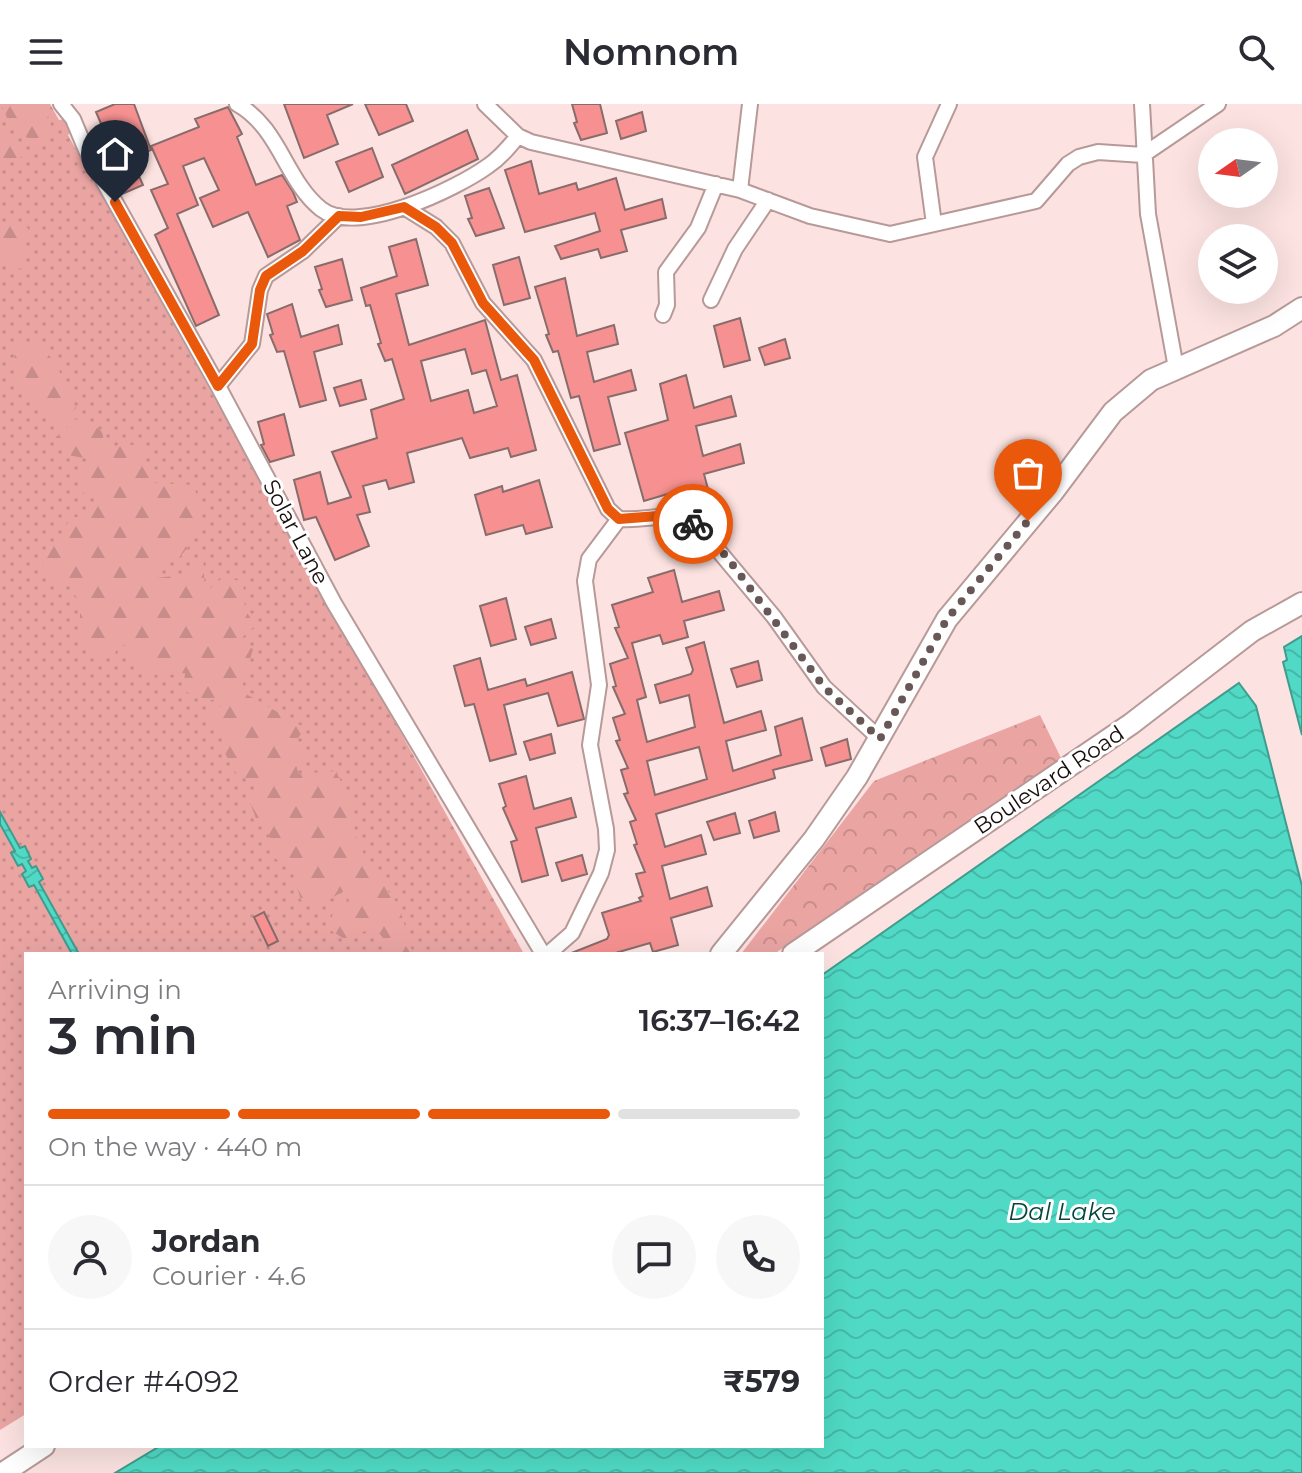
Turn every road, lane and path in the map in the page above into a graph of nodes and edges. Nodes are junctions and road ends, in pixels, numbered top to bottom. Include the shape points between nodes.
1 (61, 104) edge
2 (237, 104) edge
3 (485, 104) edge
4 (750, 104) edge
5 (949, 104) edge
6 (1142, 104) edge
7 (1218, 104) edge
8 (518, 136) junction
9 (1143, 155) junction
10 (716, 184) junction
11 (740, 190) junction
12 (768, 200) junction
13 (404, 207) junction
14 (339, 216) junction
15 (934, 224) junction
16 (711, 300) dead end
17 (1302, 308) edge
18 (663, 315) dead end
19 (1176, 368) junction
20 (218, 386) junction
21 (619, 519) junction
22 (1302, 603) edge
23 (880, 739) junction
24 (545, 952) edge
25 (548, 952) edge
26 (723, 952) edge
27 (796, 952) edge
28 (41, 1448) edge
29 (3, 1473) edge

1 - 20 street, Solar Lane
2 - 14 street via 272,134 321,209
3 - 8 street
4 - 11 street
5 - 15 street via 925,157
6 - 9 street
7 - 9 street
8 - 10 street
8 - 13 street via 488,166
9 - 15 street via 1088,153 1068,164 1036,201
9 - 19 street via 1150,229
10 - 11 street
10 - 18 street via 698,228 666,272
11 - 12 street
12 - 15 street via 875,232 903,233
12 - 16 street via 735,249
13 - 14 street via 361,217
13 - 21 street via 452,243 483,303 534,360 595,486
14 - 20 street via 303,251 266,276 252,344
17 - 19 street via 1274,326
19 - 23 street via 1151,380 1113,412 962,598
20 - 24 street, Solar Lane via 334,603
21 - 23 street via 670,515 702,531 824,687
21 - 25 street via 589,559 585,581 599,685 590,745 607,850 572,933
22 - 27 street, Boulevard Road via 1252,631 1131,724
23 - 26 street via 814,839
28 - 29 street

